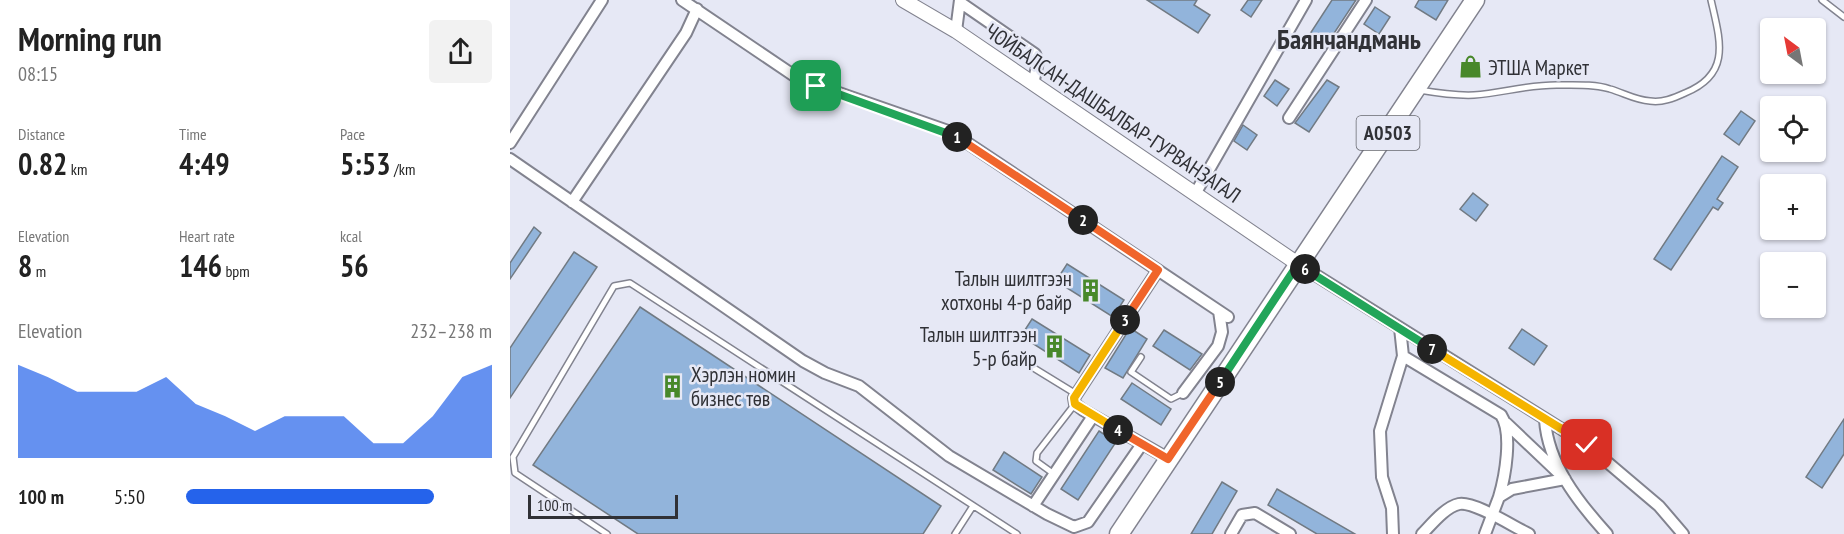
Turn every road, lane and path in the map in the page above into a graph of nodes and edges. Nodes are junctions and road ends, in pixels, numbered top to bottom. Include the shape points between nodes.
1 (602, 0) edge
2 (682, 0) edge
3 (903, 0) edge
4 (1306, 0) edge
5 (1366, 0) edge
6 (1475, 0) edge
7 (1711, 0) edge
8 (1822, 0) edge
9 (959, 1) edge
10 (698, 9) junction
11 (1844, 17) edge
12 (956, 31) junction
13 (1033, 84) junction
14 (1417, 90) junction
15 (1289, 118) dead end
16 (510, 143) edge
17 (510, 159) edge
18 (1195, 194) junction
19 (572, 202) junction
20 (1298, 264) junction
21 (1158, 270) junction
22 (1400, 328) junction
23 (1402, 356) junction
24 (1141, 357) dead end
25 (1019, 359) dead end
26 (1184, 393) joint
27 (1075, 399) junction
28 (1093, 416) junction
29 (1545, 420) junction
30 (1506, 423) junction
31 (1142, 444) junction
32 (1168, 459) junction
33 (1054, 474) junction
34 (1565, 480) junction
35 (1499, 497) junction
36 (973, 506) junction
37 (1033, 506) junction
38 (1492, 516) junction
39 (607, 534) edge
40 (955, 534) edge
41 (1017, 534) edge
42 (1119, 534) edge
43 (1231, 534) edge
44 (1290, 534) edge
45 (1393, 534) edge
46 (1422, 534) edge
47 (1485, 534) edge
48 (1529, 534) edge
49 (1607, 534) edge
50 (1683, 534) edge

1 - 16 street
2 - 10 street
3 - 12 street, ЧОЙБАЛСАН-ДАШБАЛБАР-ГУРВАНЗАГАЛ
4 - 18 street
5 - 15 street
6 - 14 main road, A0503
7 - 14 lane via 1720,57 1704,84 1671,99 1653,102 1610,89 1560,85 1520,86 1474,95
8 - 11 lane
9 - 12 street
9 - 13 street via 1035,54 1038,62
10 - 19 street via 686,33
10 - 21 street via 800,79 951,132
12 - 13 street, ЧОЙБАЛСАН-ДАШБАЛБАР-ГУРВАНЗАГАЛ
13 - 18 street, ЧОЙБАЛСАН-ДАШБАЛБАР-ГУРВАНЗАГАЛ
14 - 20 main road, A0503
17 - 19 street
18 - 20 street, ЧОЙБАЛСАН-ДАШБАЛБАР-ГУРВАНЗАГАЛ
19 - 37 street via 803,361 859,386 949,456
20 - 22 street
20 - 32 main road, A0503
21 - 26 street via 1223,314 1218,346
21 - 27 street
22 - 23 street
22 - 29 street
23 - 30 street via 1483,403
23 - 45 street via 1380,430 1382,477 1392,508
24 - 26 lane via 1131,372 1171,399
25 - 27 lane
27 - 28 street
27 - 33 lane via 1037,453 1036,460
28 - 31 street
28 - 33 street
29 - 34 street via 1547,438
29 - 50 street via 1587,445 1659,506
30 - 34 street
30 - 35 street via 1506,475
31 - 32 street
31 - 37 street via 1088,522 1074,527
32 - 42 main road, A0503
33 - 37 street
34 - 35 street via 1512,489
34 - 49 street
35 - 38 street
36 - 39 lane via 630,283 614,286 513,457 515,473
36 - 40 lane
36 - 41 lane
38 - 46 street via 1474,506 1458,504
38 - 47 street
38 - 48 street
43 - 44 street via 1242,515 1255,513

